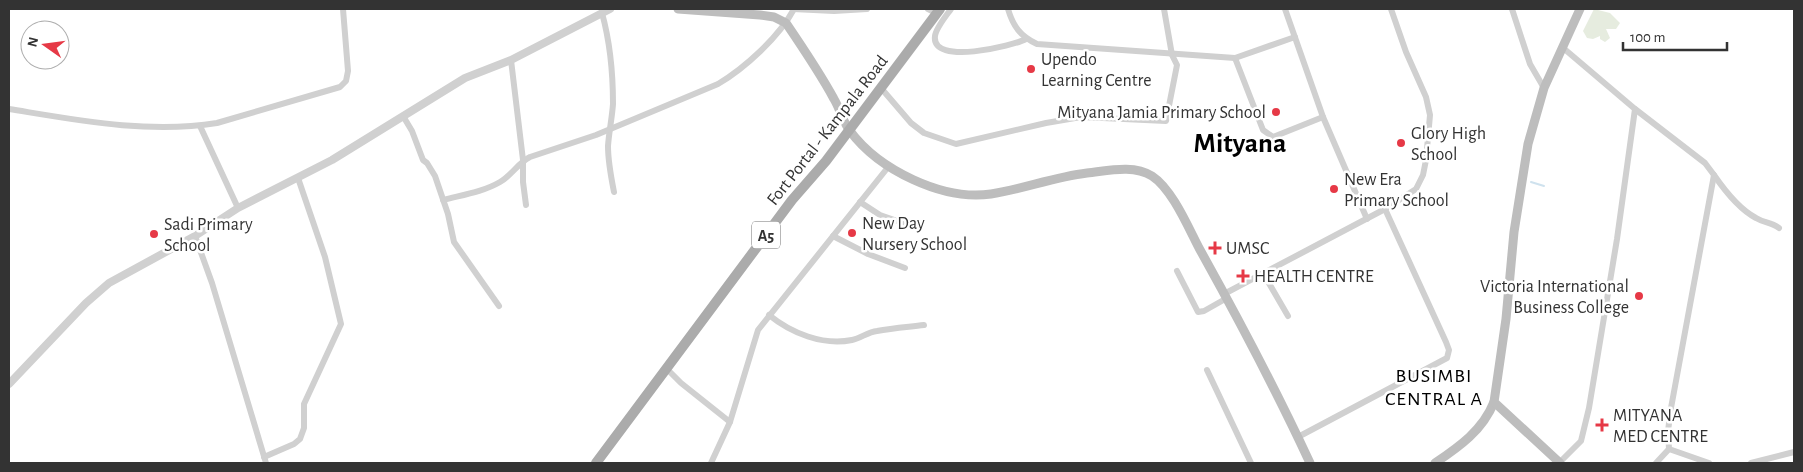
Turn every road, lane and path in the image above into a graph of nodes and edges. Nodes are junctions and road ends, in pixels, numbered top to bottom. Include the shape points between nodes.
1 (343, 9) edge
2 (610, 9) edge
3 (678, 9) edge
4 (794, 9) edge
5 (867, 9) edge
6 (951, 9) edge
7 (1008, 9) edge
8 (1164, 9) edge
9 (1286, 9) edge
10 (1391, 9) edge
11 (1512, 9) edge
12 (1580, 9) edge
13 (934, 10) edge
14 (602, 13) junction
15 (786, 23) junction
16 (1295, 37) junction
17 (1026, 39) junction
18 (1562, 47) junction
19 (1172, 55) junction
20 (1235, 58) junction
21 (511, 60) junction
22 (881, 88) junction
23 (1544, 88) junction
24 (9, 108) edge
25 (1634, 109) junction
26 (403, 116) junction
27 (1323, 117) junction
28 (200, 126) junction
29 (609, 129) junction
30 (849, 130) junction
31 (523, 160) junction
32 (889, 166) junction
33 (1714, 175) junction
34 (298, 178) junction
35 (614, 192) dead end
36 (443, 200) junction
37 (860, 202) junction
38 (526, 205) dead end
39 (238, 208) junction
40 (1385, 209) junction
41 (1367, 219) junction
42 (906, 224) dead end
43 (1778, 228) dead end
44 (195, 236) junction
45 (832, 236) junction
46 (905, 268) dead end
47 (1177, 271) dead end
48 (1263, 273) junction
49 (1225, 296) junction
50 (500, 306) dead end
51 (769, 315) junction
52 (1288, 316) dead end
53 (924, 325) dead end
54 (667, 369) junction
55 (1207, 370) dead end
56 (9, 384) edge
57 (1494, 402) junction
58 (730, 422) junction
59 (1298, 437) junction
60 (1669, 449) junction
61 (1794, 452) edge
62 (265, 460) edge
63 (1556, 462) edge
64 (596, 463) edge
65 (711, 463) edge
66 (1251, 463) edge
67 (1310, 463) edge
68 (1435, 463) edge
69 (1656, 463) edge
70 (1709, 463) edge
71 (1750, 463) edge

1 - 28 street via 348,71 346,81 340,87
2 - 14 street
3 - 15 main road via 760,15
4 - 5 street
4 - 15 street
6 - 17 street via 935,35 941,49 956,53 1015,45
7 - 17 street via 1015,29
8 - 19 street
9 - 16 street
10 - 40 street via 1430,115 1423,175 1412,192
11 - 23 street via 1530,64
12 - 18 main road
13 - 22 main road, Fort Portal - Kampala Road / A5
14 - 21 street
14 - 29 street via 612,70 613,104
15 - 29 street via 730,77
15 - 30 main road via 834,99
16 - 20 street
16 - 27 street
17 - 19 street via 1037,44
18 - 23 main road
18 - 25 street
19 - 20 street
19 - 22 street via 1177,65 1166,121 1081,117 956,144 924,133
20 - 27 street via 1267,135 1272,137
21 - 26 street via 465,78
21 - 31 street
22 - 30 main road, Fort Portal - Kampala Road / A5
23 - 57 main road via 1528,144
24 - 28 street via 61,118 142,127
25 - 33 street via 1705,163
25 - 63 street via 1610,286 1584,434 1576,448
26 - 34 street
26 - 36 street via 423,160 435,176
27 - 41 street
28 - 39 street
29 - 31 street
29 - 35 street via 609,168
30 - 32 main road
30 - 54 main road, Fort Portal - Kampala Road / A5 via 792,200
31 - 36 street via 499,183
31 - 38 street
32 - 37 street
32 - 49 main road via 931,186 964,194 990,194 1073,175 1126,169 1153,176 1176,206
33 - 43 street via 1724,190 1756,218
33 - 60 street via 1671,408
34 - 39 street
34 - 62 street via 325,257 341,324 304,404 304,428 300,439
36 - 50 street via 454,242
37 - 42 street via 880,215
37 - 45 street
39 - 44 street
40 - 41 street
40 - 59 street via 1446,342 1447,358
41 - 48 street
44 - 56 street via 109,284 86,303
44 - 62 street
45 - 46 street
45 - 51 street
47 - 49 street via 1198,312
48 - 49 street
48 - 52 street
49 - 59 main road
51 - 53 street via 812,338 829,342 854,340 876,331
51 - 58 street via 758,330
54 - 58 street
54 - 64 main road, Fort Portal - Kampala Road / A5
55 - 66 street
57 - 63 main road
57 - 68 main road via 1488,419
58 - 65 street
59 - 67 main road
60 - 69 street
60 - 70 street
61 - 71 street

